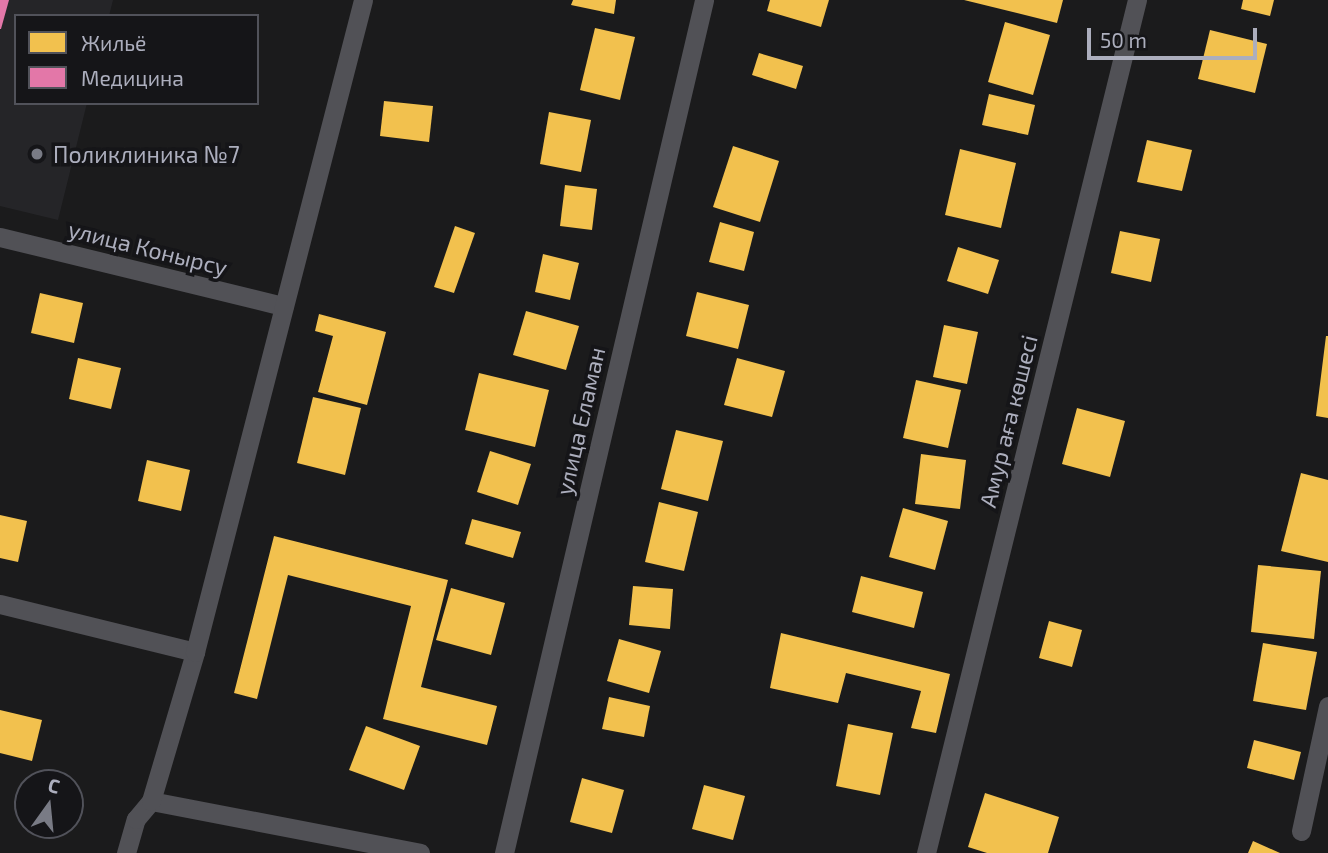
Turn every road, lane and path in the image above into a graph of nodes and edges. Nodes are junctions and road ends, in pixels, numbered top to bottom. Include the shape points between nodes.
1 (363, 0) edge
2 (704, 0) edge
3 (1137, 0) edge
4 (0, 237) edge
5 (285, 306) junction
6 (0, 604) edge
7 (195, 652) junction
8 (1328, 706) edge
9 (151, 801) junction
10 (1301, 831) dead end
11 (126, 853) edge
12 (420, 853) edge
13 (505, 853) edge
14 (926, 853) edge

1 - 5 street
2 - 13 street, улица Еламан
3 - 14 street, Амур аға көшесі
4 - 5 street, улица Конырсу
5 - 7 street
6 - 7 street
7 - 9 street
8 - 10 street
9 - 11 street via 136,819
9 - 12 street

